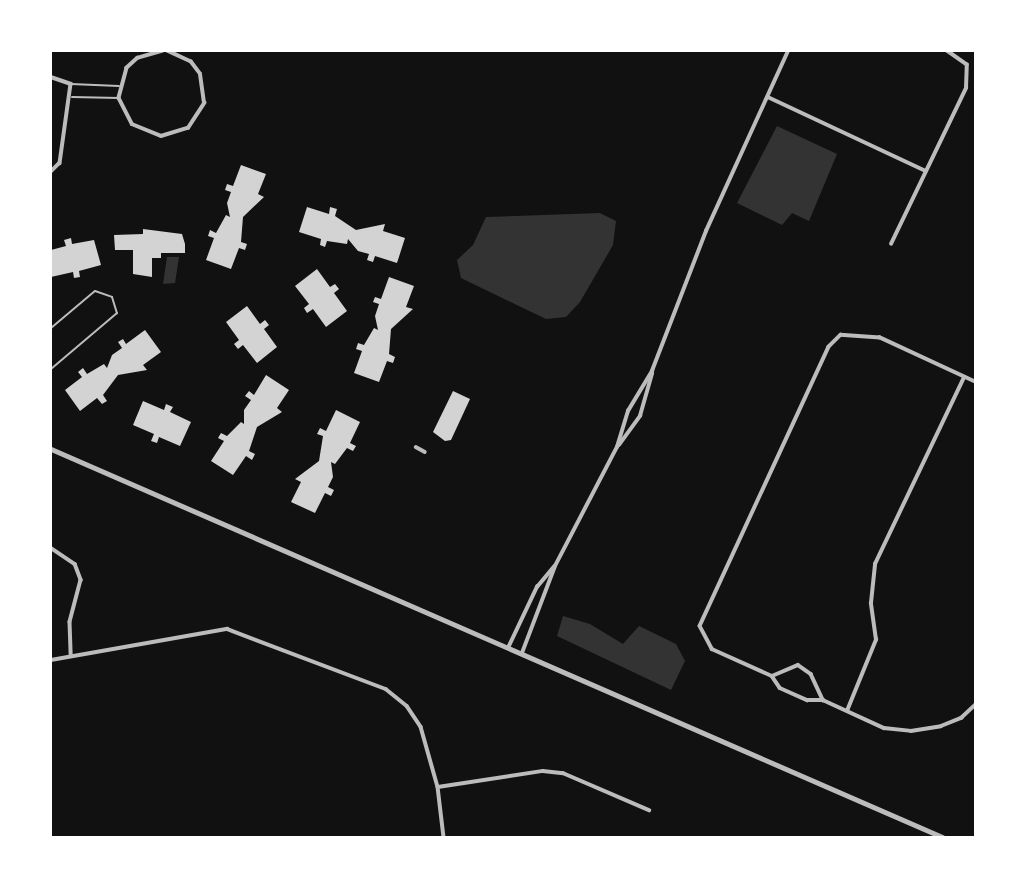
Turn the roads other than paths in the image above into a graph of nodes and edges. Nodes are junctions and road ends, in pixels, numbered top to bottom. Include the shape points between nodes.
1 (165, 51) edge
2 (788, 51) edge
3 (947, 51) edge
4 (51, 77) edge
5 (71, 84) junction
6 (119, 86) junction
7 (71, 97) junction
8 (768, 97) junction
9 (119, 98) junction
10 (926, 171) junction
11 (51, 172) edge
12 (891, 244) dead end
13 (51, 328) edge
14 (51, 369) edge
15 (652, 371) junction
16 (964, 377) junction
17 (975, 382) edge
18 (416, 447) dead end
19 (617, 447) junction
20 (51, 450) edge
21 (425, 452) dead end
22 (51, 548) edge
23 (555, 566) junction
24 (508, 649) junction
25 (521, 655) junction
26 (71, 656) junction
27 (51, 660) edge
28 (772, 676) junction
29 (823, 700) junction
30 (975, 705) edge
31 (847, 711) junction
32 (438, 787) junction
33 (649, 810) dead end
34 (444, 837) edge
35 (942, 837) edge

1 - 6 street via 138,58
1 - 9 street via 191,62 205,88 201,111 188,128 161,136 144,133 127,118
2 - 8 street
3 - 10 street via 967,65 968,78
4 - 5 street
5 - 6 lane
5 - 7 street
6 - 9 street
7 - 9 lane
7 - 11 street via 60,163
8 - 10 street
8 - 15 street via 706,231
10 - 12 street
13 - 14 lane via 95,291 112,298 117,313
15 - 19 street via 628,411
15 - 19 street via 640,416
16 - 17 street
16 - 28 street via 880,338 841,335 829,347 699,626 712,649
16 - 31 street via 875,564 871,603 876,640
18 - 21 street
19 - 23 street
20 - 24 street
22 - 26 street via 75,564 80,580 70,622
23 - 24 street via 537,587
23 - 25 street
24 - 25 street
25 - 35 street
26 - 27 street
26 - 32 street via 211,630 227,629 260,638 394,694 421,727
28 - 29 street via 780,688 807,700
28 - 29 street via 798,665 811,674
29 - 31 street
30 - 31 street via 961,718 911,731 884,729
32 - 33 street via 543,771 563,773
32 - 34 street

